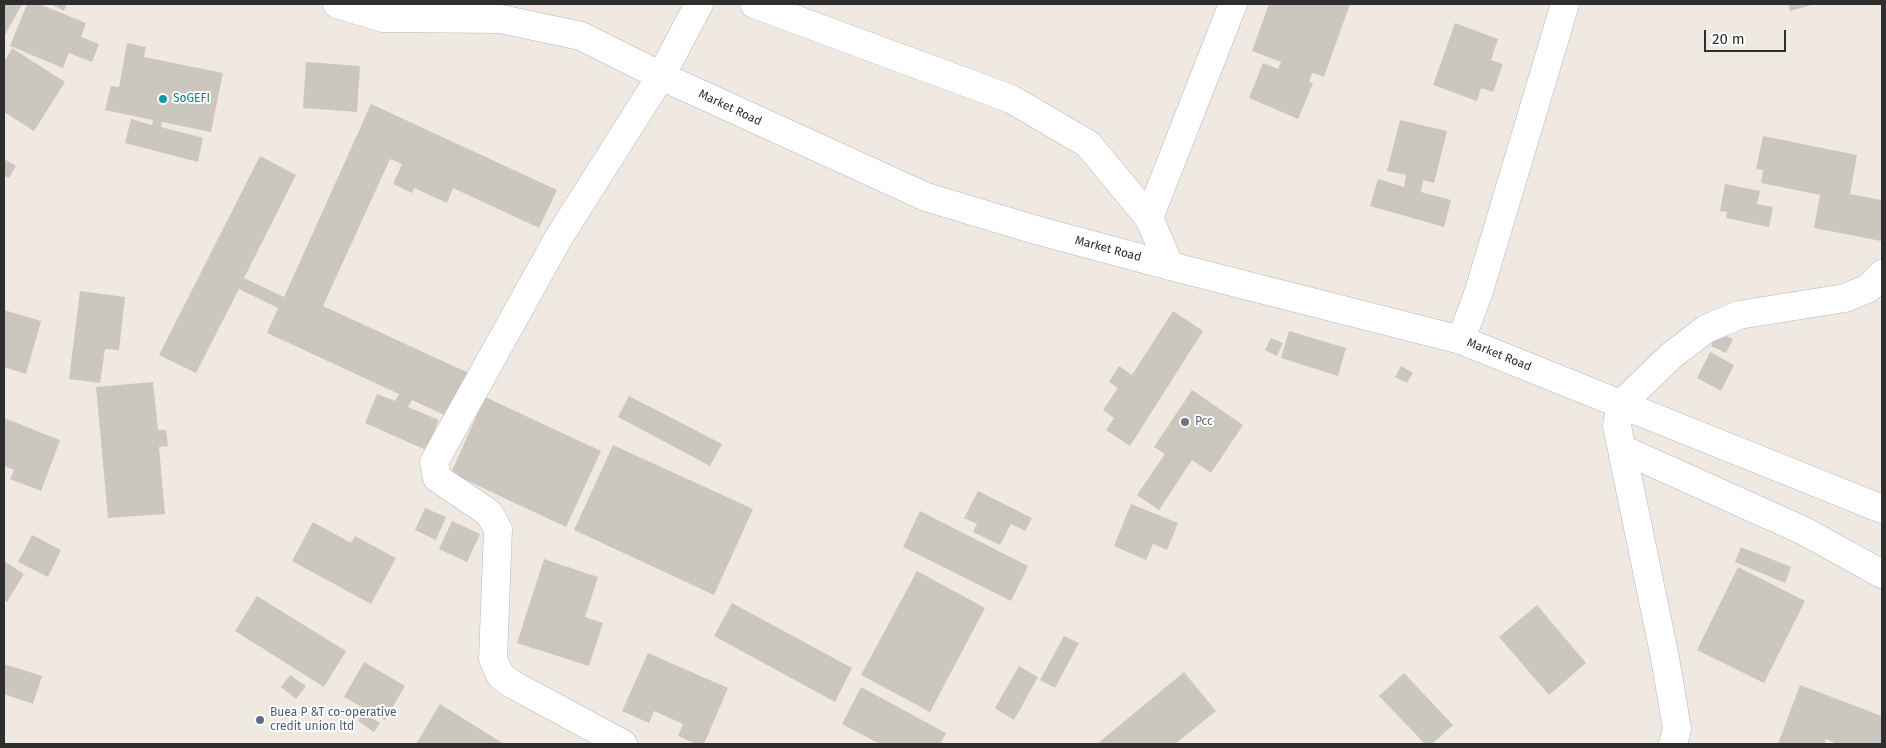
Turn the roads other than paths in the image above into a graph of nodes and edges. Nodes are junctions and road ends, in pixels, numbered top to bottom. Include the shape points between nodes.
1 (337, 4) edge
2 (699, 4) edge
3 (754, 4) edge
4 (1232, 4) edge
5 (1565, 4) edge
6 (661, 76) junction
7 (1149, 218) junction
8 (1170, 266) junction
9 (1882, 274) edge
10 (1461, 340) junction
11 (1621, 404) junction
12 (1622, 449) junction
13 (1882, 509) edge
14 (1882, 574) edge
15 (623, 744) edge
16 (1673, 744) edge

1 - 6 street, Market Road via 383,18 501,19 580,36
2 - 6 street
3 - 7 street via 1011,99 1088,144
4 - 7 street
5 - 10 street via 1479,291
6 - 8 street, Market Road via 926,197
6 - 15 street via 559,237 434,462 438,478 489,513 498,529 494,659 500,675
7 - 8 street
8 - 10 street, Market Road
9 - 11 street via 1869,288 1845,298 1739,315 1706,329
10 - 11 street, Market Road
11 - 12 street via 1617,426
11 - 13 street, Market Road
12 - 14 street via 1804,531
12 - 16 street via 1668,676 1677,729

